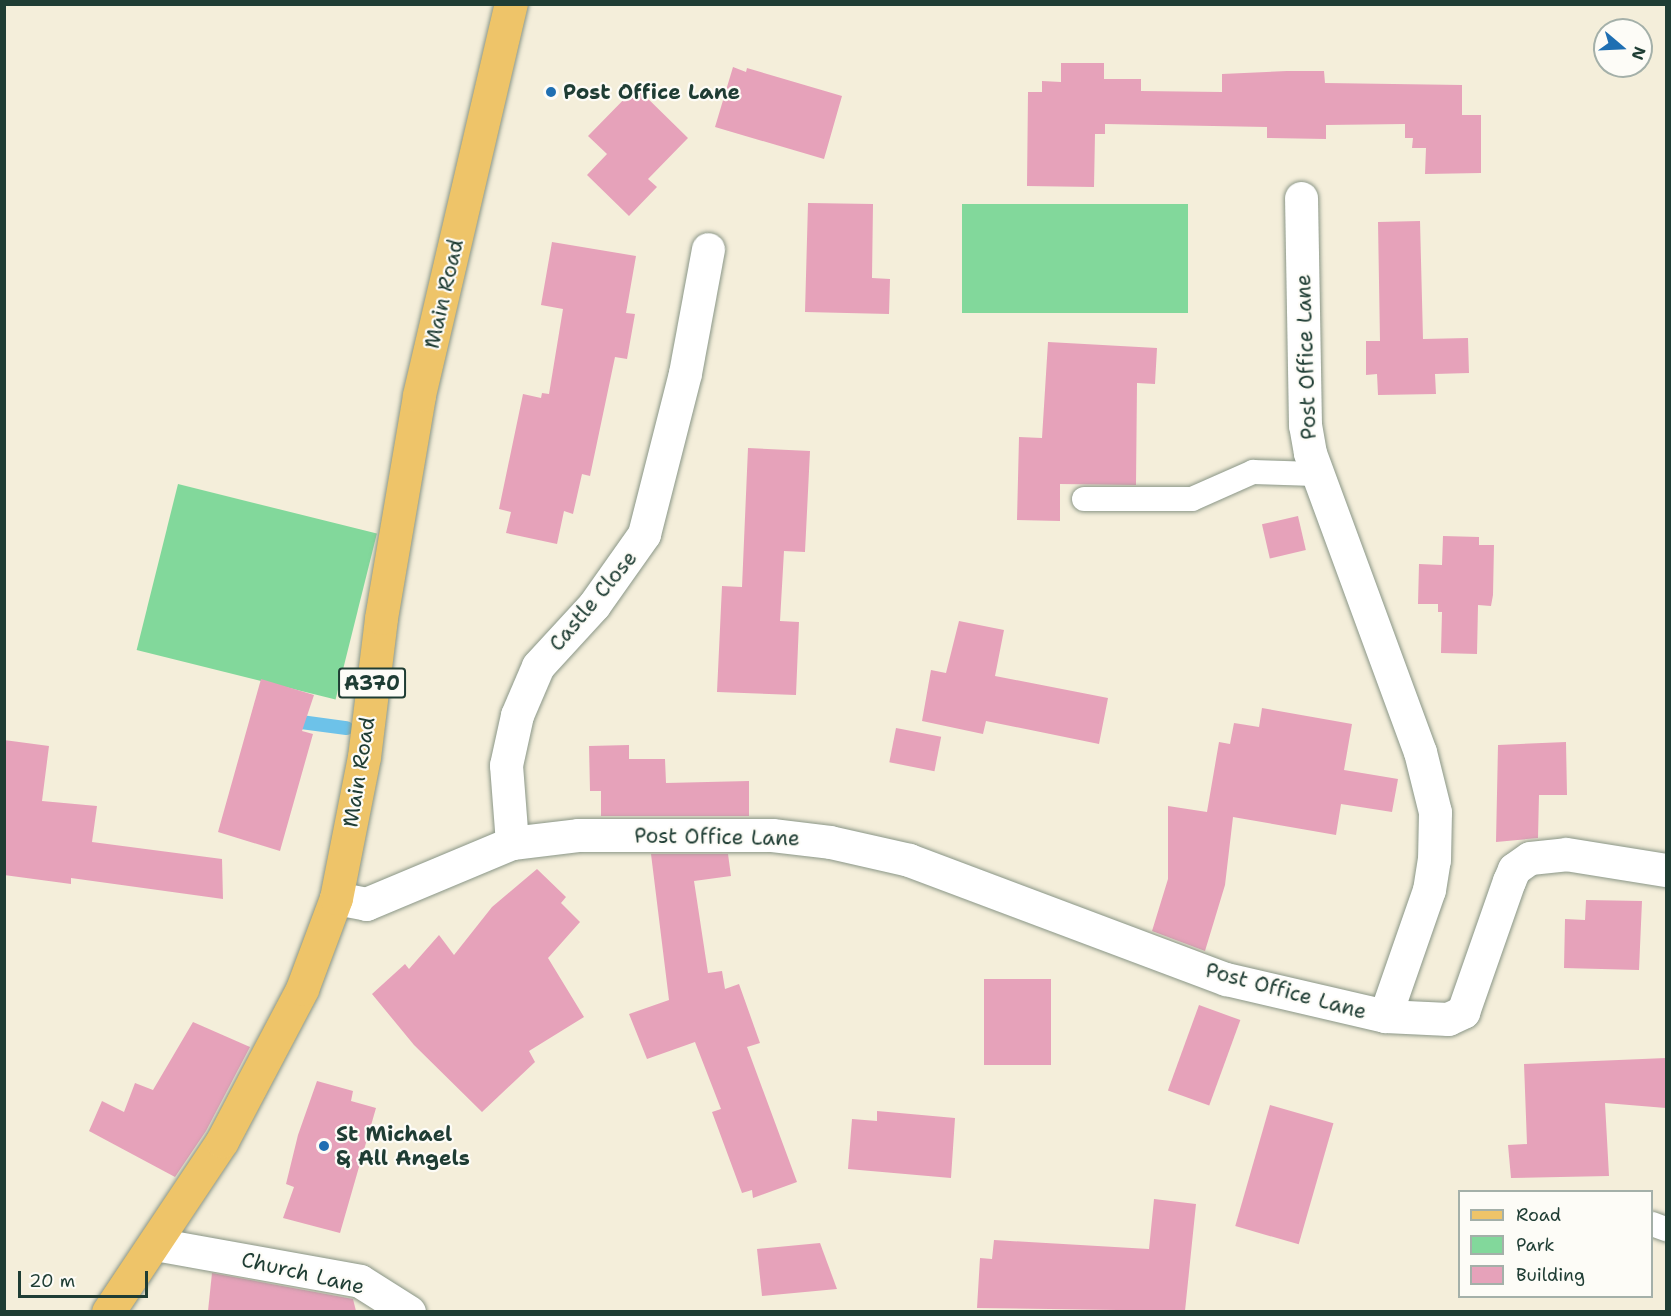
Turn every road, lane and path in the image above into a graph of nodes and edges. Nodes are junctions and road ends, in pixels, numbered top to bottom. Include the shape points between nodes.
1 (511, 4) edge
2 (1300, 198) dead end
3 (708, 249) dead end
4 (1315, 474) junction
5 (1084, 499) dead end
6 (512, 843) junction
7 (1666, 870) edge
8 (336, 898) junction
9 (1385, 1016) junction
10 (156, 1244) junction
11 (108, 1311) edge
12 (409, 1311) edge

1 - 8 main road, Main Road / A370 via 419,395 381,618 364,757
2 - 4 street, Post Office Lane via 1305,425
3 - 6 street, Castle Close via 685,373 644,534 594,605 538,666 517,715 506,765
4 - 5 lane via 1253,472 1192,499
4 - 9 street, Post Office Lane via 1420,752 1435,812 1429,890
6 - 8 street, Post Office Lane via 366,904
6 - 9 street, Post Office Lane via 578,836 715,835 772,835 830,842 909,860 978,883 1226,979
7 - 9 street via 1566,854 1530,858 1515,869 1509,881 1463,1012 1448,1019
8 - 10 main road, Main Road / A370 via 290,1014 222,1141
10 - 11 main road, Main Road / A370
10 - 12 street, Church Lane via 360,1281

